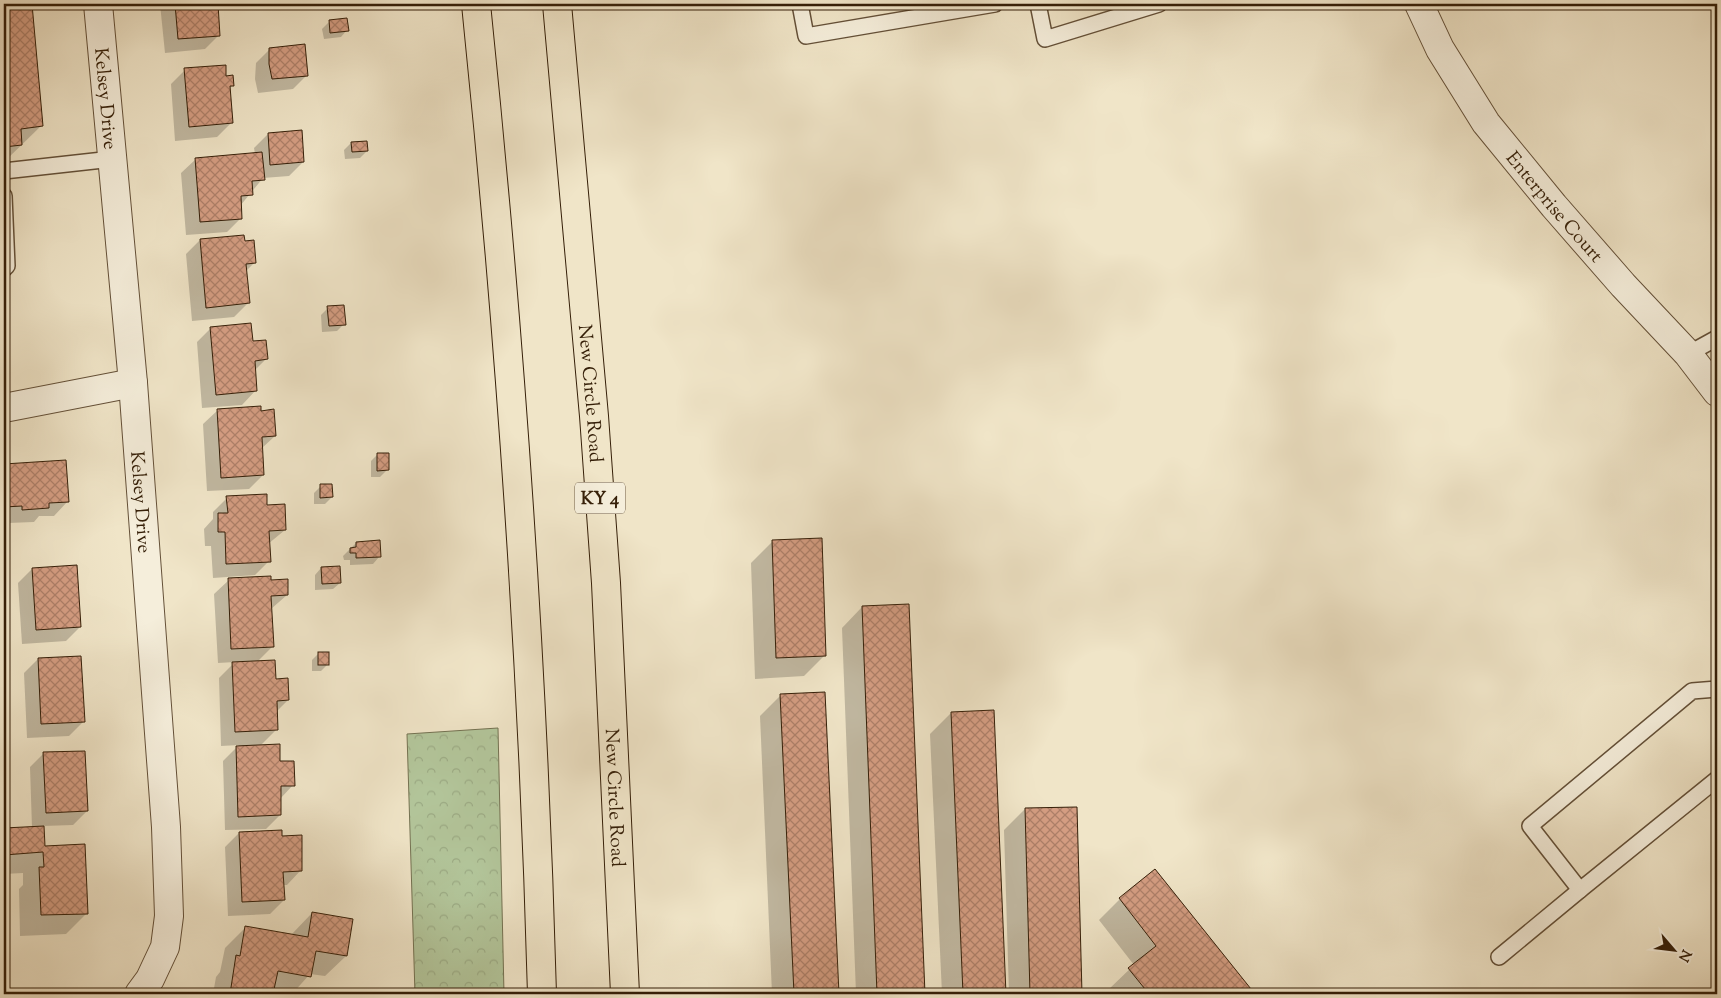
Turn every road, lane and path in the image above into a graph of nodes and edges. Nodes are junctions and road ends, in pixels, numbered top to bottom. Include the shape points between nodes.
1 (98, 4) edge
2 (476, 4) edge
3 (557, 4) edge
4 (800, 4) edge
5 (995, 4) edge
6 (1038, 4) edge
7 (1159, 4) edge
8 (1419, 4) edge
9 (112, 159) junction
10 (4, 170) edge
11 (4, 196) edge
12 (4, 269) edge
13 (1717, 338) edge
14 (1688, 354) junction
15 (133, 383) junction
16 (1717, 392) edge
17 (4, 408) edge
18 (1717, 689) edge
19 (1717, 779) edge
20 (1580, 890) junction
21 (1499, 957) dead end
22 (139, 994) edge
23 (542, 994) edge
24 (625, 994) edge

1 - 9 street, Kelsey Drive
2 - 23 highway via 515,460 533,754
3 - 24 highway, New Circle Road / KY 4 via 606,583
4 - 5 lane via 806,36
6 - 7 lane via 1046,40
8 - 14 street, Enterprise Court via 1440,49 1486,122 1616,278
9 - 10 lane
9 - 15 street, Kelsey Drive
11 - 12 lane via 7,266
13 - 14 lane
14 - 16 street, Enterprise Court
15 - 17 street
15 - 22 street, Kelsey Drive via 166,827 169,916 165,947
18 - 20 lane via 1692,690 1530,826
19 - 20 lane
20 - 21 lane

